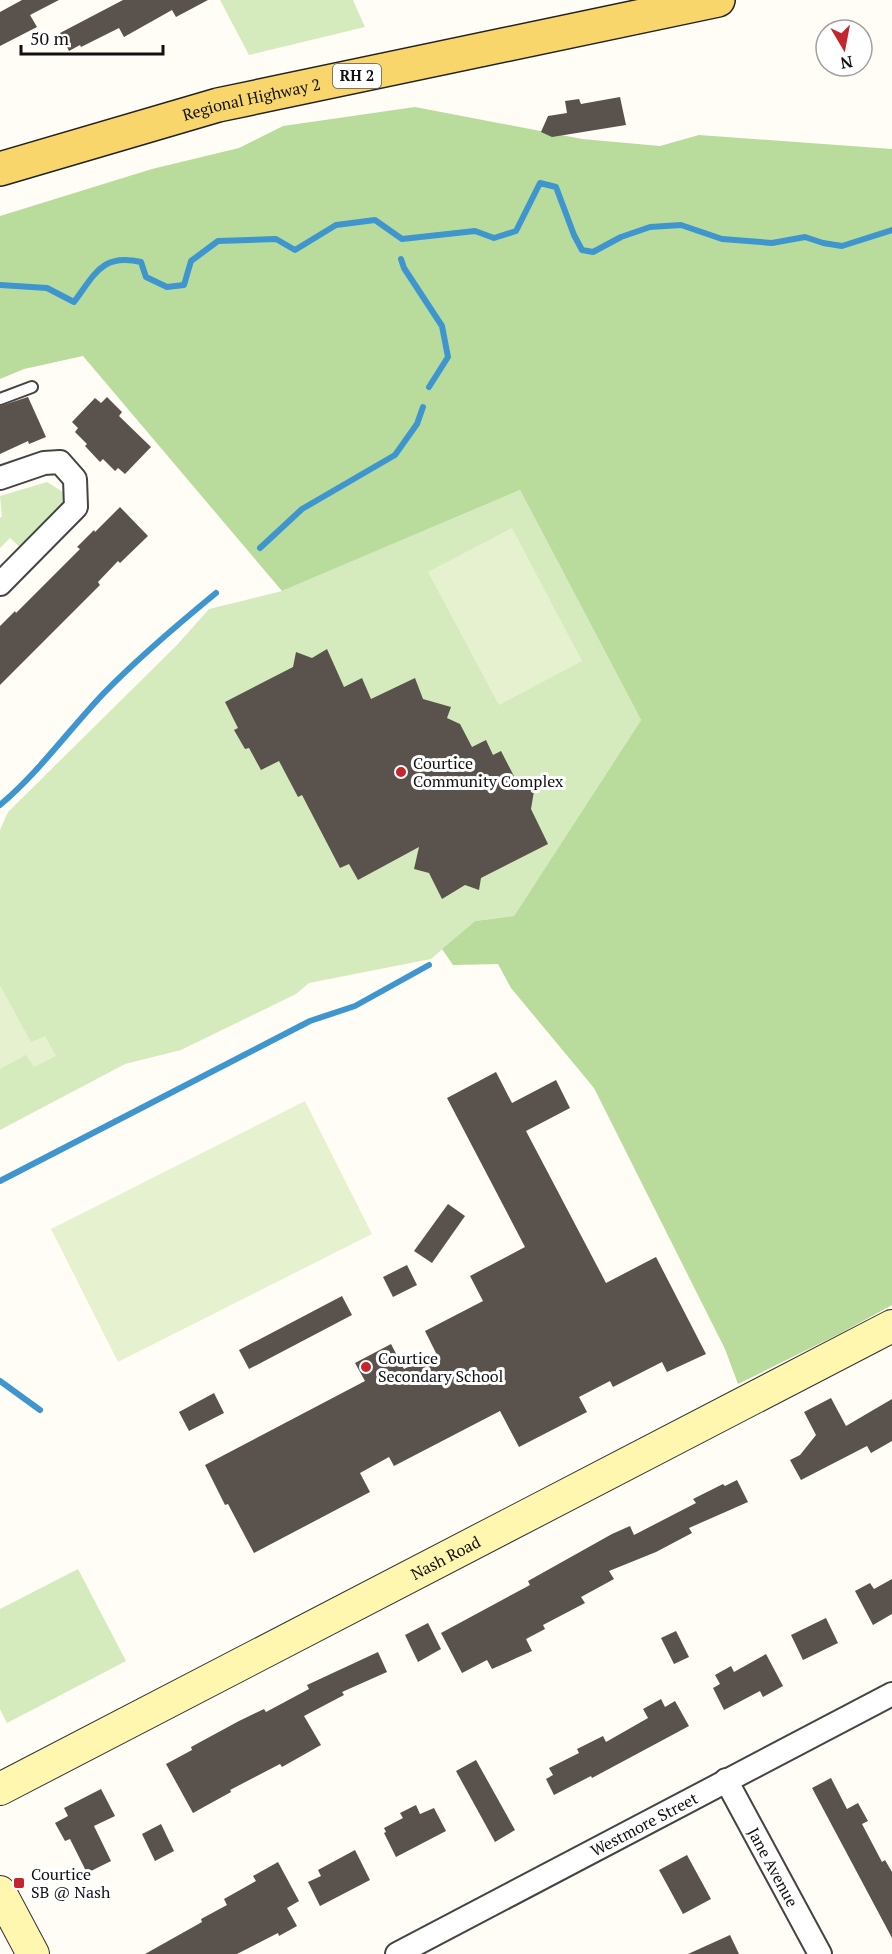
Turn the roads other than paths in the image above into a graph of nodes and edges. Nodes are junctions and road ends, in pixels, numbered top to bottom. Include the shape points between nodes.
1 (718, 0) edge
2 (0, 169) edge
3 (32, 387) dead end
4 (0, 399) edge
5 (0, 478) edge
6 (0, 584) edge
7 (892, 1326) edge
8 (892, 1694) edge
9 (726, 1780) junction
10 (0, 1789) edge
11 (0, 1892) edge
12 (437, 1945) edge
13 (33, 1954) edge
14 (397, 1954) edge
15 (820, 1954) edge

1 - 2 main road, Regional Highway 2 / RH 2 via 218,105
3 - 4 lane
5 - 6 street via 44,463 60,462 75,479 76,507
7 - 10 street, Nash Road
8 - 9 street, Westmore Street
9 - 12 street, Westmore Street
9 - 15 street, Jane Avenue
11 - 13 street
12 - 14 street, Westmore Street

